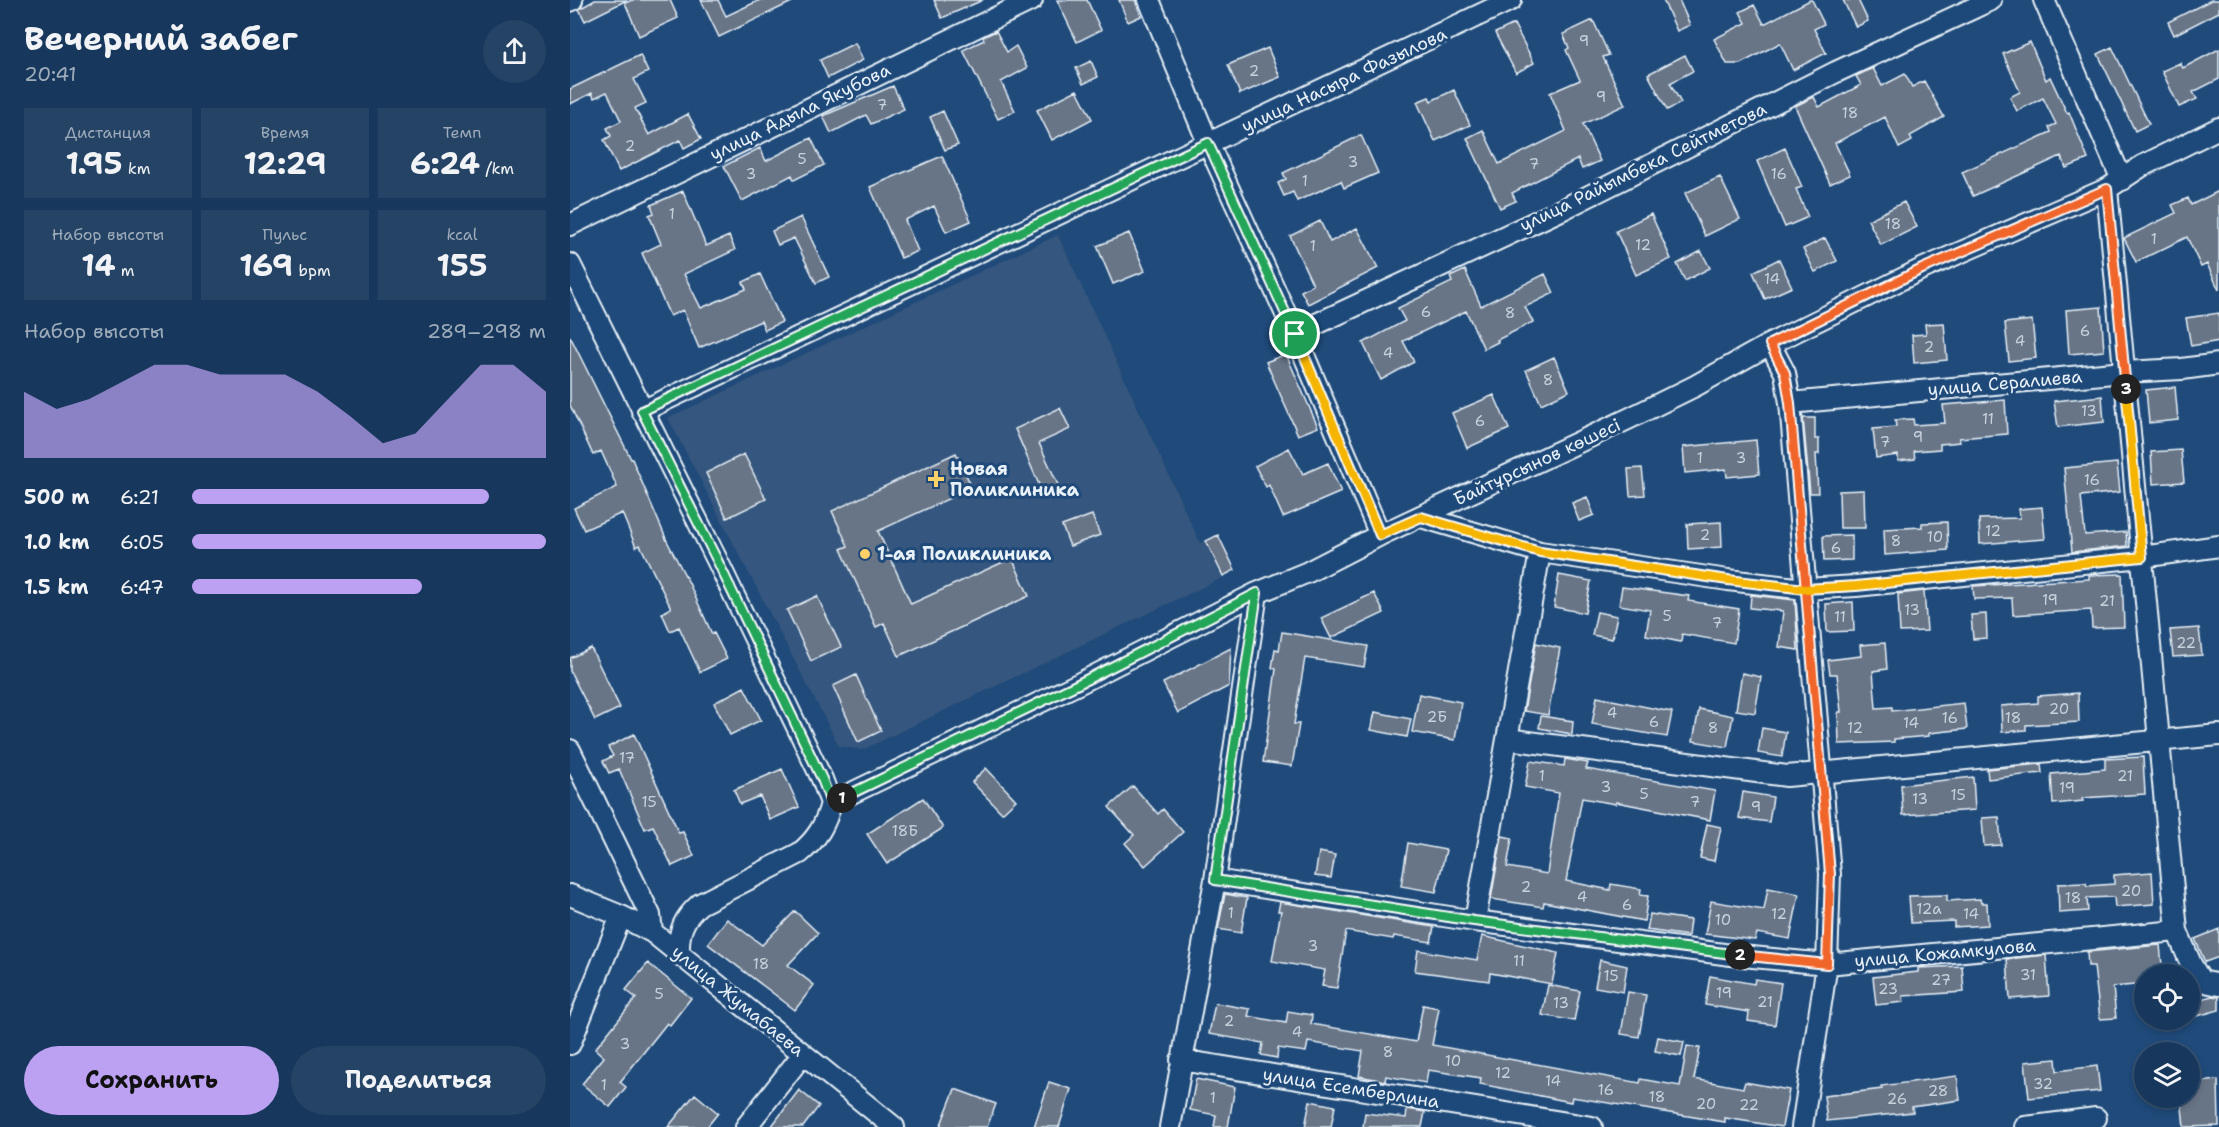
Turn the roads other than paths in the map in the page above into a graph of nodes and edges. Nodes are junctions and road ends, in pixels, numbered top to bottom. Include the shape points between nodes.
1 (1032, 0) edge
2 (1149, 0) edge
3 (1511, 0) edge
4 (1991, 0) edge
5 (2044, 0) edge
6 (2219, 128) edge
7 (1208, 143) junction
8 (2114, 184) junction
9 (570, 225) edge
10 (570, 264) edge
11 (1295, 334) junction
12 (1770, 344) junction
13 (2219, 364) edge
14 (2124, 372) junction
15 (1790, 403) junction
16 (642, 411) junction
17 (1421, 517) junction
18 (1380, 535) junction
19 (2219, 546) edge
20 (1540, 552) junction
21 (2142, 557) junction
22 (1805, 589) junction
23 (1257, 593) junction
24 (2219, 735) edge
25 (1507, 739) junction
26 (2158, 741) junction
27 (570, 750) edge
28 (1821, 774) junction
29 (831, 803) junction
30 (1215, 880) junction
31 (570, 895) edge
32 (621, 916) junction
33 (1474, 921) junction
34 (2177, 931) junction
35 (652, 932) junction
36 (679, 953) junction
37 (1827, 964) junction
38 (2219, 985) edge
39 (570, 1044) edge
40 (803, 1054) junction
41 (1181, 1060) junction
42 (2096, 1118) dead end
43 (746, 1127) edge
44 (894, 1127) edge
45 (1170, 1127) edge
46 (1592, 1127) edge
47 (1802, 1127) edge
48 (2025, 1127) edge

1 - 9 street, улица Адыла Якубова
2 - 7 street
3 - 7 street, улица Насыра Фазылова
4 - 11 street, улица Райымбека Сейтметова
5 - 8 street
6 - 8 street, Байтұрсынов көшесі
7 - 11 street
7 - 16 street, улица Насыра Фазылова
8 - 12 street, Байтұрсынов көшесі via 1922,269
8 - 14 street
10 - 16 street
11 - 18 street
12 - 15 street via 1785,373
12 - 17 street, Байтұрсынов көшесі via 1647,410
13 - 14 street, улица Сералиева
14 - 15 street, улица Сералиева
14 - 21 street
15 - 22 street
16 - 29 street via 728,582
17 - 18 street, Байтұрсынов көшесі
17 - 20 street
18 - 23 street, Байтұрсынов көшесі
19 - 21 street
20 - 22 street
20 - 25 street
21 - 22 street
21 - 26 street
22 - 28 street
23 - 29 street, Байтұрсынов көшесі
23 - 30 street
24 - 26 street
25 - 28 street via 1787,776
25 - 33 street
26 - 28 street
26 - 34 street
27 - 35 street via 650,915
28 - 37 street via 1830,874
29 - 36 street via 823,828 800,853 691,912 681,926
30 - 33 street, улица Кожамкулова
30 - 41 street
31 - 32 street, улица Жумабаева
32 - 35 street, улица Жумабаева
32 - 39 street
33 - 37 street, улица Кожамкулова
34 - 37 street, улица Кожамкулова
34 - 38 street via 2201,981
35 - 36 street, улица Жумабаева
36 - 40 street, улица Жумабаева
37 - 47 street
40 - 43 street
40 - 44 street, улица Жумабаева
41 - 45 street
41 - 46 street, улица Есемберлина
42 - 48 street

